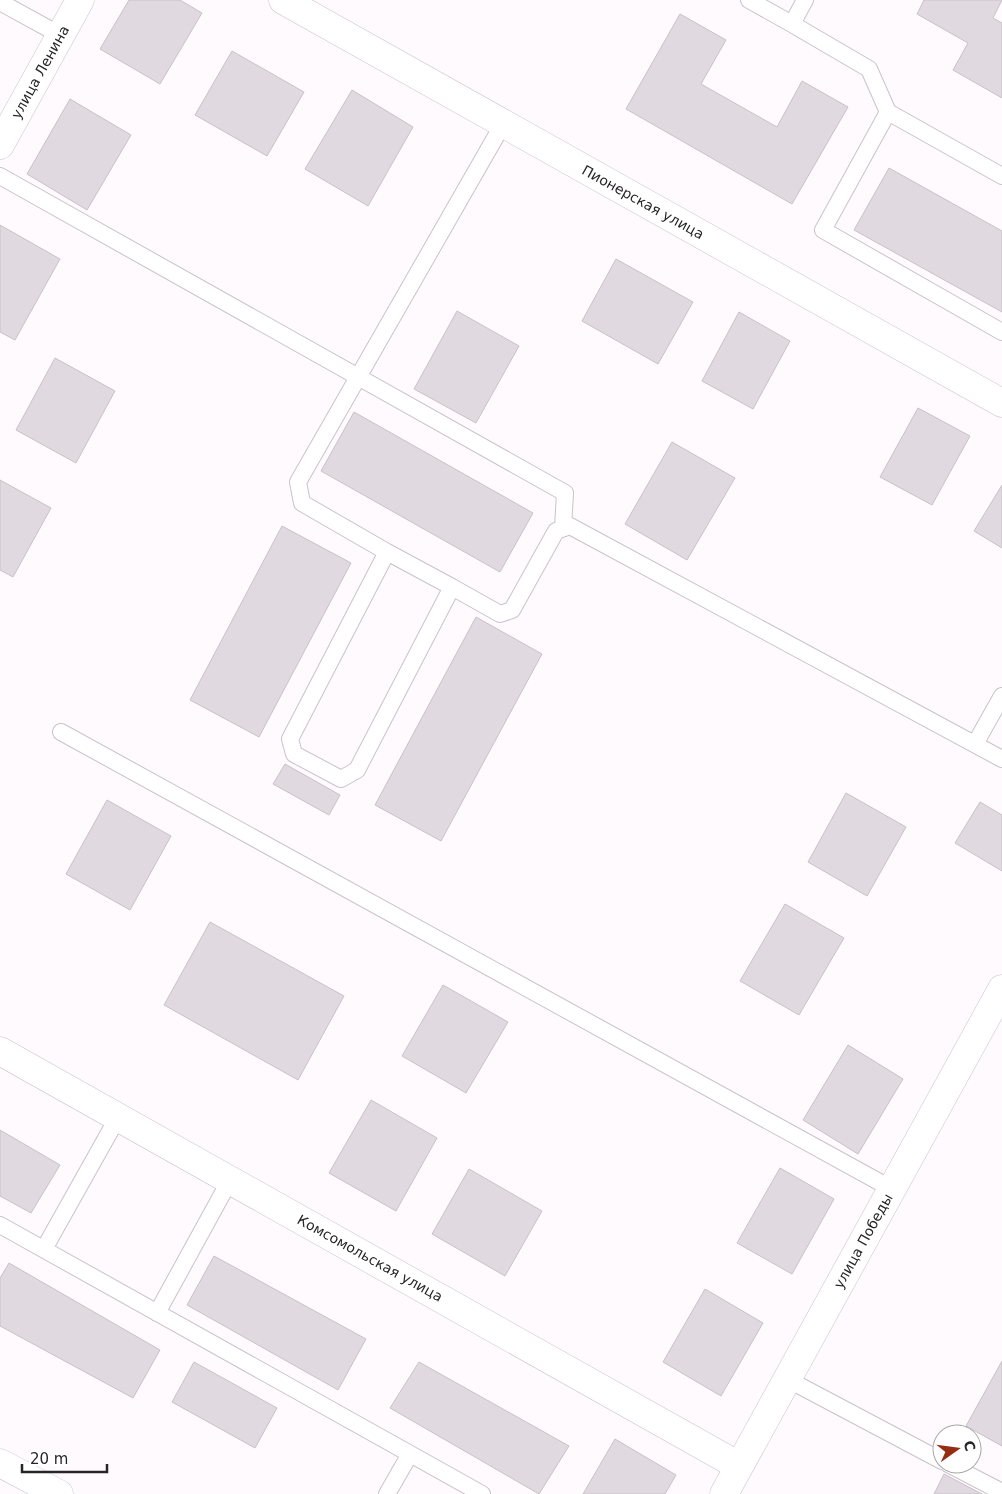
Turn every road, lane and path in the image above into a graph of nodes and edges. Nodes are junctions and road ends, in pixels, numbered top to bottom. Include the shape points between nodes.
1 (80, 0) edge
2 (283, 0) edge
3 (749, 0) edge
4 (805, 0) edge
5 (0, 2) edge
6 (792, 24) junction
7 (60, 35) junction
8 (888, 112) junction
9 (503, 124) junction
10 (0, 145) edge
11 (0, 176) edge
12 (1002, 176) edge
13 (1002, 332) edge
14 (358, 378) junction
15 (1002, 404) edge
16 (563, 528) junction
17 (386, 552) junction
18 (452, 587) junction
19 (1002, 696) edge
20 (61, 732) dead end
21 (975, 744) junction
22 (1002, 759) edge
23 (1002, 989) edge
24 (0, 1050) edge
25 (118, 1117) junction
26 (230, 1180) junction
27 (892, 1189) junction
28 (0, 1225) edge
29 (44, 1250) junction
30 (157, 1313) junction
31 (787, 1379) junction
32 (410, 1454) junction
33 (932, 1456) edge
34 (0, 1462) edge
35 (739, 1466) junction
36 (967, 1474) edge
37 (1002, 1492) edge
38 (59, 1494) edge
39 (387, 1494) edge
40 (482, 1494) edge
41 (724, 1494) edge

1 - 7 street, улица Ленина
2 - 9 street, Пионерская улица
3 - 6 lane
4 - 6 lane
5 - 7 lane
6 - 8 lane via 869,69
7 - 10 street, улица Ленина
8 - 12 lane
8 - 13 lane via 822,230
9 - 14 lane
9 - 15 street, Пионерская улица
11 - 14 lane
14 - 16 lane via 565,493
14 - 17 lane via 298,482 302,504
16 - 18 lane via 556,531 512,610 500,614
16 - 21 lane via 570,526
17 - 18 lane
17 - 18 lane via 290,740 294,754 341,779 357,770
19 - 21 lane
20 - 27 lane
21 - 22 lane
23 - 27 street, улица Победы
24 - 25 street, Комсомольская улица
25 - 26 street, Комсомольская улица
25 - 29 lane
26 - 30 lane
26 - 35 street, Комсомольская улица
27 - 31 street, улица Победы
28 - 29 lane
29 - 30 lane
30 - 32 lane
31 - 33 lane
31 - 35 street, улица Победы
32 - 39 lane
32 - 40 lane
34 - 38 street
35 - 41 street, улица Победы
36 - 37 lane

